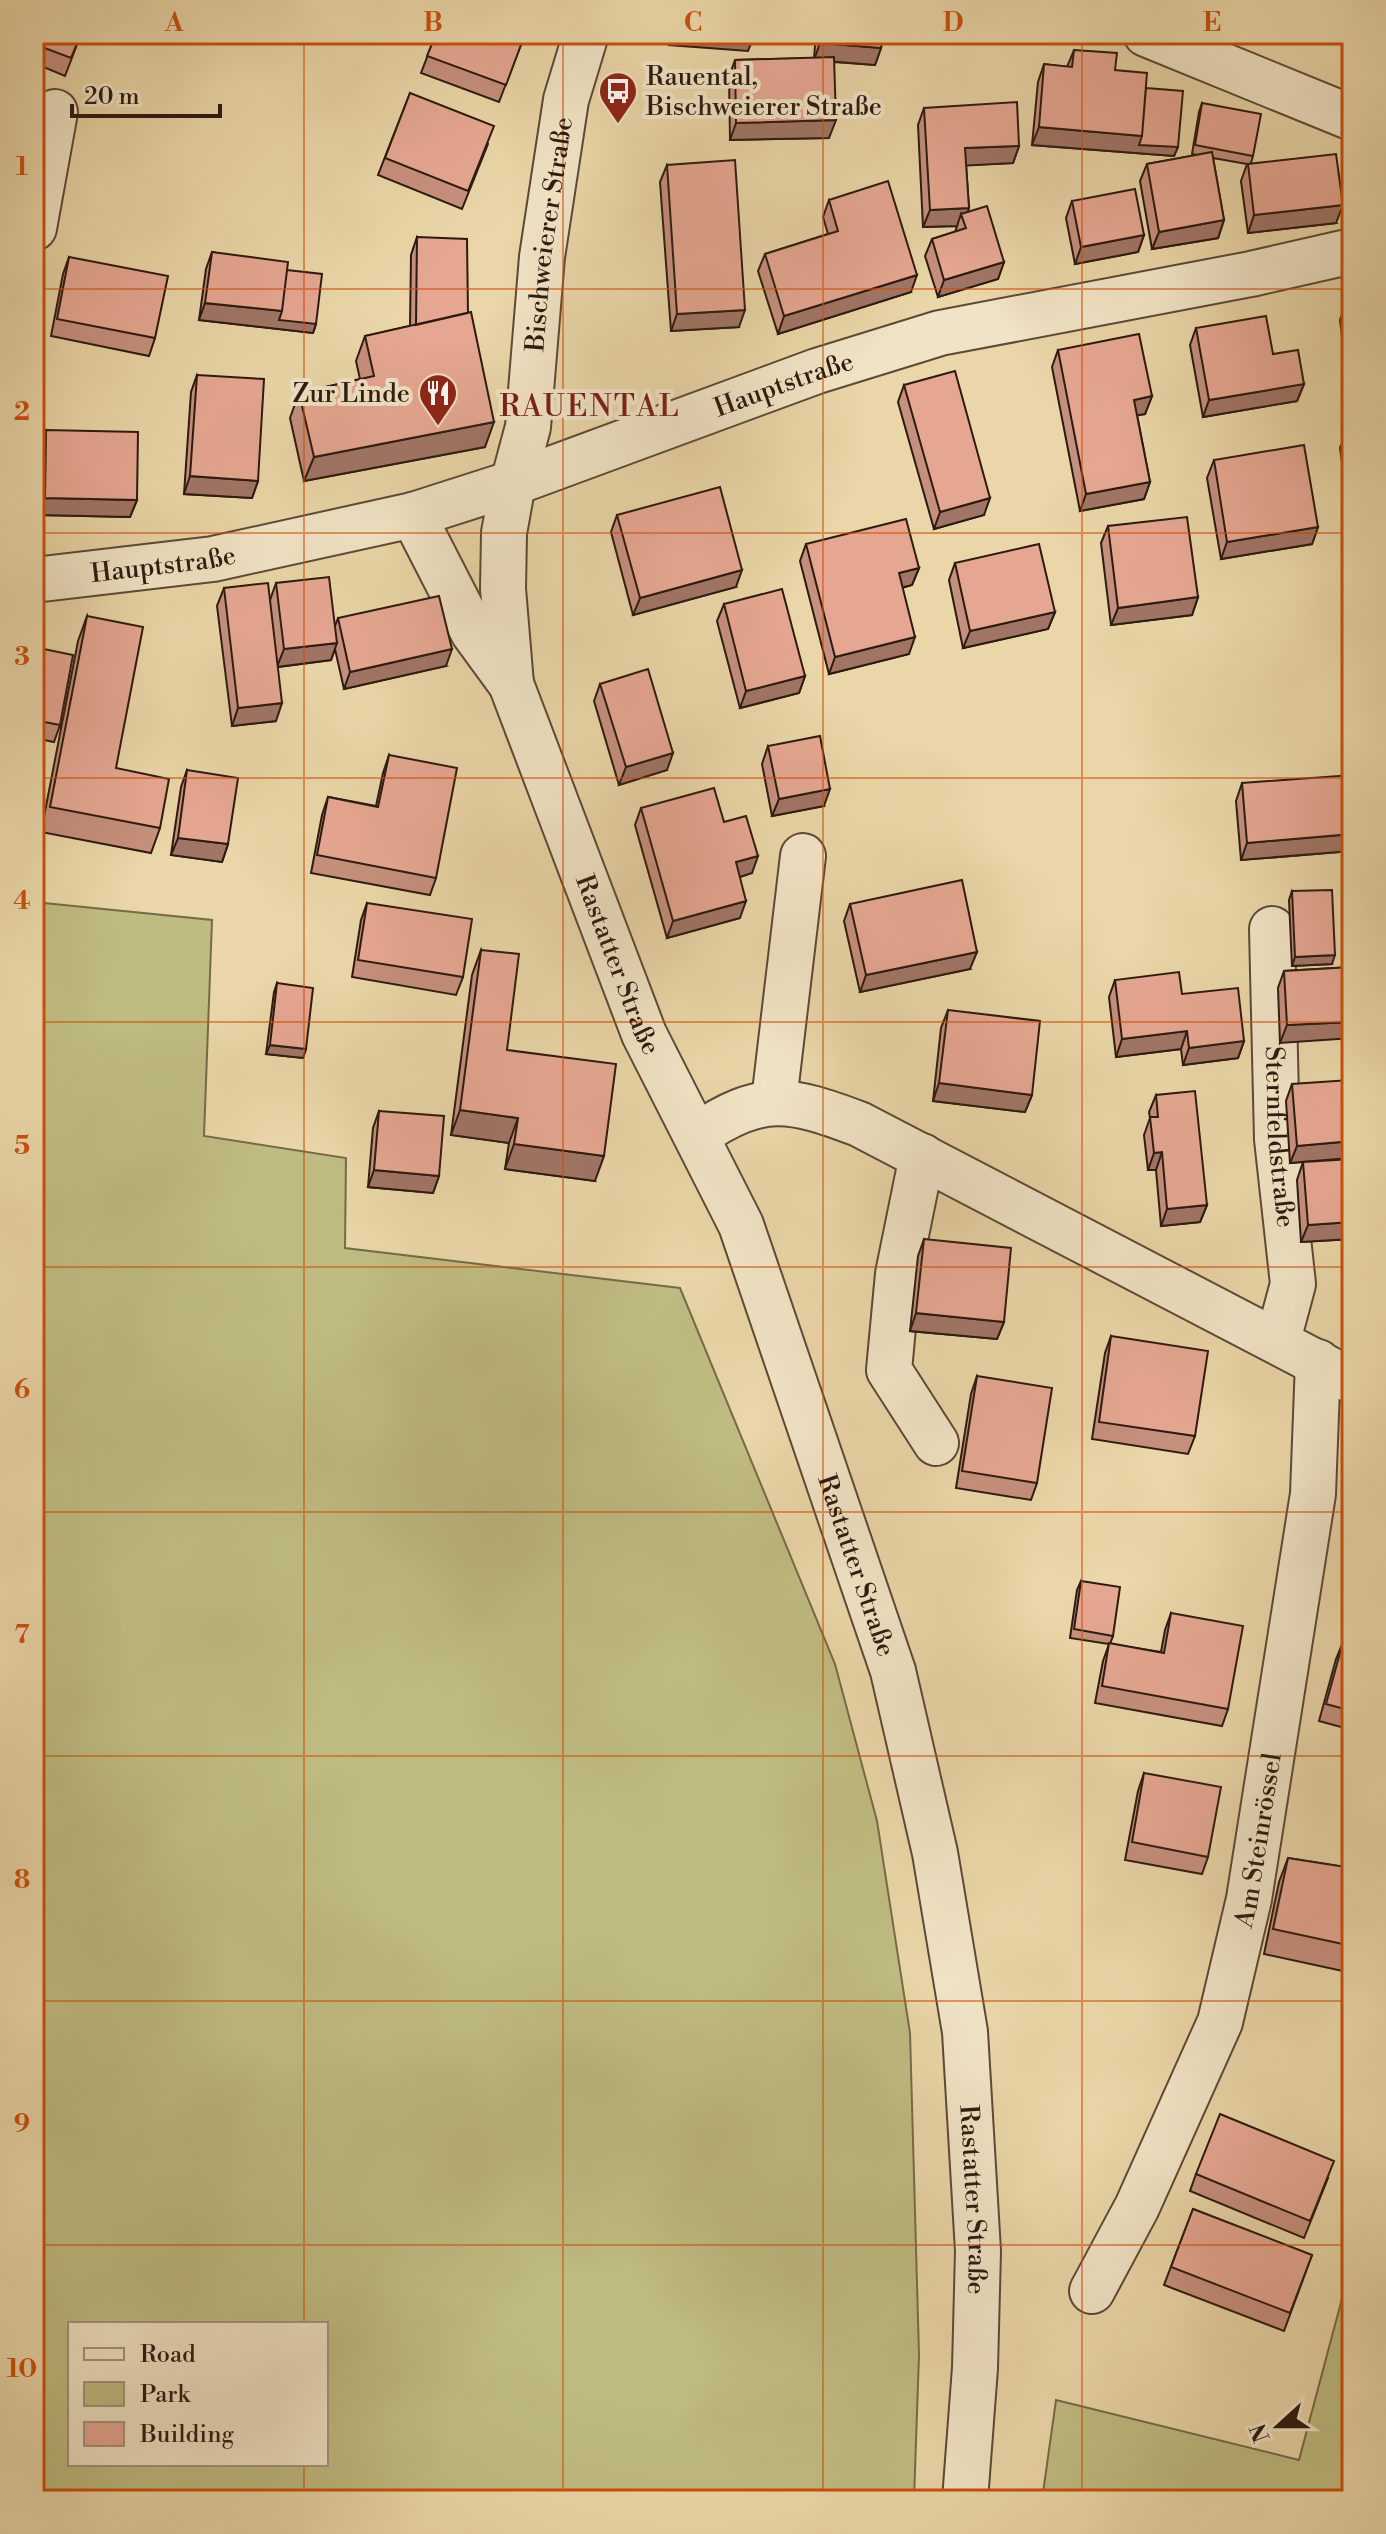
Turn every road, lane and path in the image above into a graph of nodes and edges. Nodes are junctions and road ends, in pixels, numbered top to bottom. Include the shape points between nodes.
1 (586, 34) edge
2 (1146, 34) edge
3 (55, 112) dead end
4 (1352, 118) edge
5 (34, 228) edge
6 (1352, 251) edge
7 (513, 483) junction
8 (413, 515) junction
9 (34, 580) edge
10 (511, 684) junction
11 (803, 856) dead end
12 (1272, 929) dead end
13 (774, 1101) junction
14 (697, 1135) junction
15 (922, 1156) junction
16 (1278, 1340) junction
17 (1335, 1371) edge
18 (936, 1443) dead end
19 (1092, 2291) dead end
20 (965, 2500) edge

1 - 7 street, Bischweierer Straße via 561,128 542,257 528,427
2 - 4 street
3 - 5 street
6 - 7 street, Hauptstraße via 940,333 817,371
7 - 8 street, Hauptstraße
7 - 10 street, Rastatter Straße via 504,533 503,589
8 - 9 street, Hauptstraße via 213,559
8 - 10 street, Rastatter Straße via 473,632
10 - 14 street, Rastatter Straße via 644,1034
11 - 13 street
12 - 16 street, Sternfeldstraße via 1277,1139 1293,1284
13 - 14 street via 748,1108
13 - 15 street via 803,1104 845,1119
14 - 20 street, Rastatter Straße via 741,1225 893,1671 935,1853 965,2032 978,2251
15 - 16 street
15 - 18 street via 898,1274 889,1370
16 - 17 street
17 - 19 street, Am Steinrössel via 1249,1899 1220,2022 1137,2207

